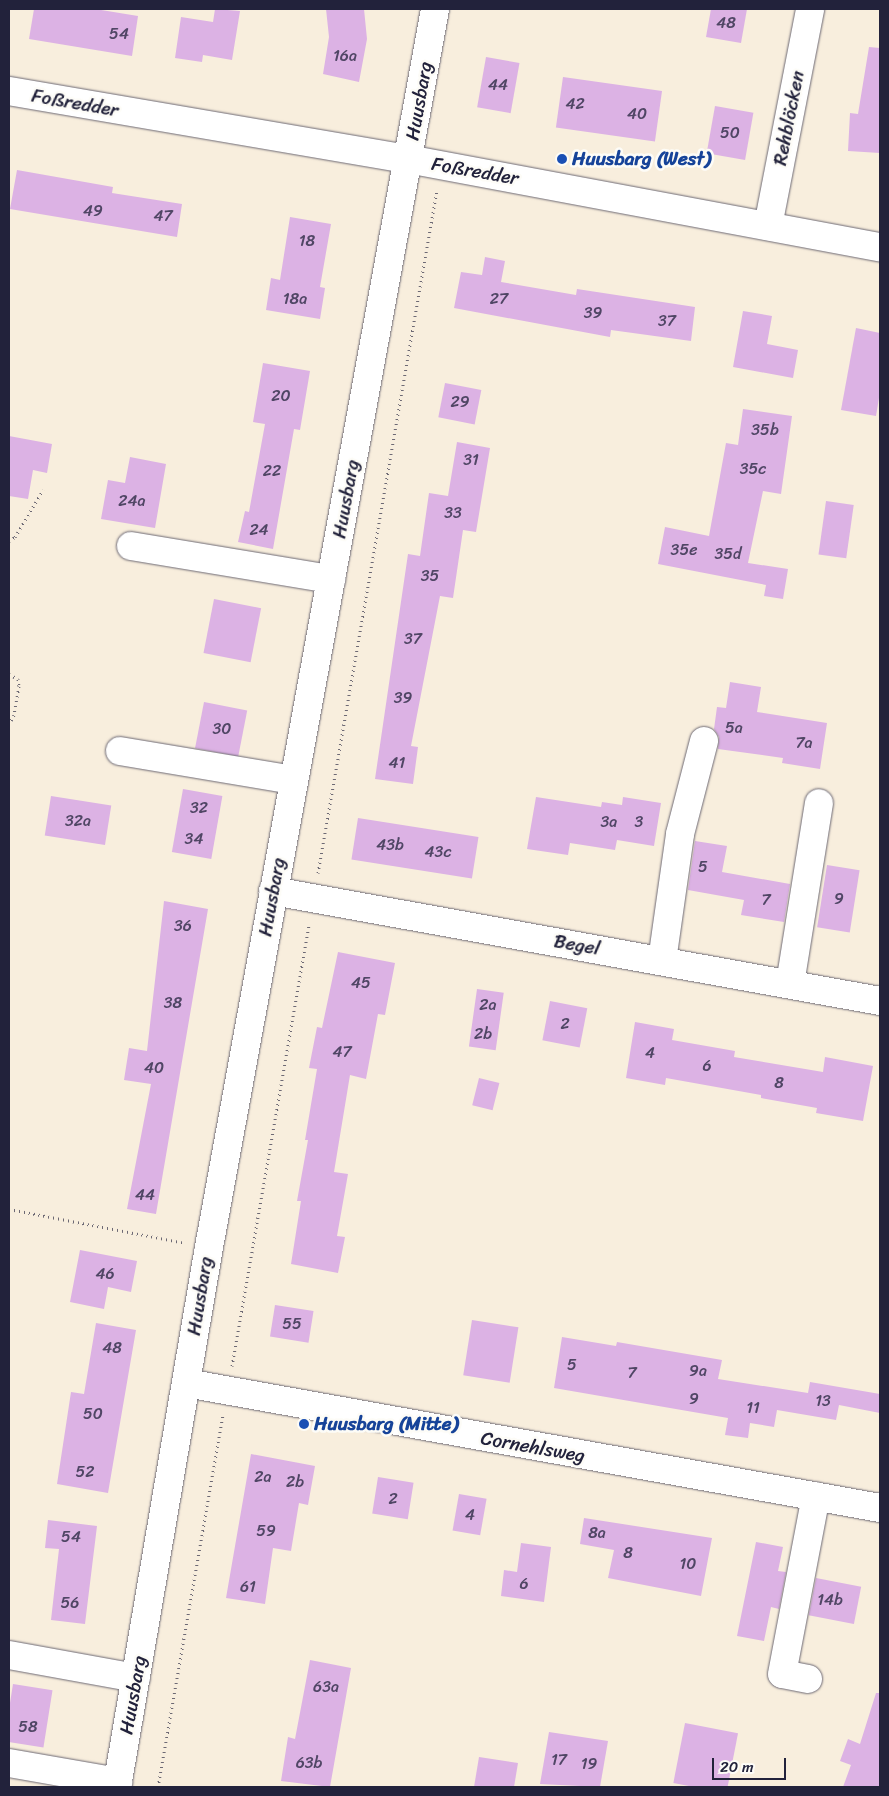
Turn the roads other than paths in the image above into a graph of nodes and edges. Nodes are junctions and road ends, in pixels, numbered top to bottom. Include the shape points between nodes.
1 (435, 9) edge
2 (810, 9) edge
3 (9, 91) edge
4 (408, 159) junction
5 (768, 226) junction
6 (880, 247) edge
7 (131, 546) dead end
8 (331, 579) junction
9 (704, 741) dead end
10 (120, 751) dead end
11 (294, 780) junction
12 (818, 802) dead end
13 (273, 891) junction
14 (662, 961) junction
15 (790, 984) junction
16 (880, 1002) edge
17 (186, 1383) junction
18 (816, 1496) junction
19 (880, 1508) edge
20 (9, 1655) edge
21 (136, 1678) junction
22 (808, 1679) dead end
23 (9, 1763) edge
24 (9, 1781) edge
25 (117, 1785) edge
26 (46, 1787) edge

1 - 4 street, Huusbarg
2 - 5 street, Rehblöcken
3 - 4 street, Foßredder
4 - 5 street, Foßredder
4 - 8 street, Huusbarg
5 - 6 street, Foßredder
7 - 8 street
8 - 11 street, Huusbarg
9 - 14 street via 680,834
10 - 11 street
11 - 13 street, Huusbarg
12 - 15 street
13 - 14 street, Begel
13 - 17 street, Huusbarg
14 - 15 street, Begel
15 - 16 street, Begel
17 - 18 street, Cornehlsweg
17 - 21 street, Huusbarg
18 - 19 street, Cornehlsweg
18 - 22 street via 782,1674
20 - 21 street
21 - 25 street, Huusbarg
23 - 25 street
24 - 26 street

